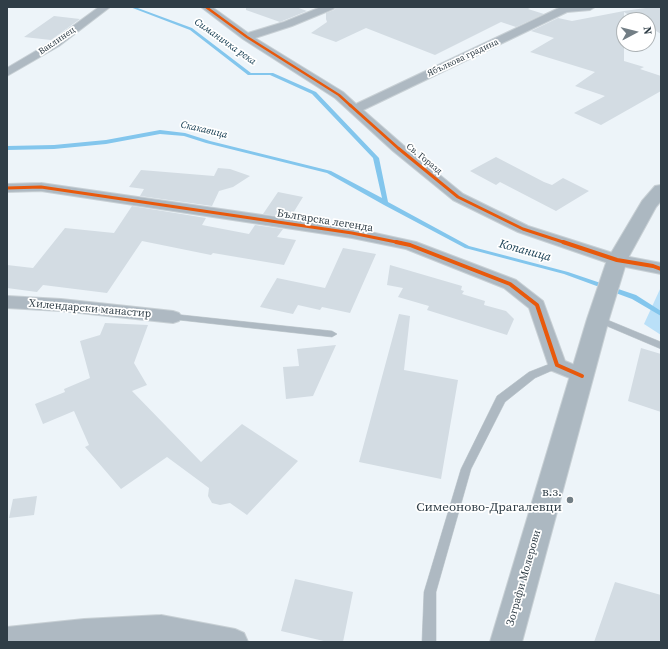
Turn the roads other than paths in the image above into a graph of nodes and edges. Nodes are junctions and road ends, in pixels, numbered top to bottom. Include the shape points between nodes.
1 (105, 7) edge
2 (206, 7) edge
3 (330, 7) edge
4 (590, 7) edge
5 (568, 8) edge
6 (247, 37) junction
7 (7, 73) edge
8 (356, 109) junction
9 (7, 188) edge
10 (661, 190) edge
11 (615, 266) junction
12 (661, 269) edge
13 (7, 302) edge
14 (600, 312) junction
15 (173, 316) joint
16 (332, 334) dead end
17 (661, 346) edge
18 (557, 364) junction
19 (582, 376) junction
20 (7, 640) edge
21 (235, 642) edge
22 (429, 642) edge
23 (506, 642) edge

1 - 7 street, Ваклинец via 55,44
2 - 6 street, Св. Горазд
3 - 6 street
4 - 5 street
5 - 8 street, Ябълкова градина
6 - 8 street, Св. Горазд via 339,95
8 - 11 street, Св. Горазд via 398,148 458,197 523,229
9 - 18 street, Българска легенда via 41,187 352,233 410,245 510,284 537,305
10 - 11 street, Зографи Молерови via 648,205
11 - 12 street, Св. Горазд via 653,266
11 - 14 street, Зографи Молерови
13 - 15 street, Хилендарски манастир
14 - 17 lane
14 - 19 street, Зографи Молерови
15 - 16 lane
18 - 19 street
18 - 22 lane via 532,375 501,399 466,469 430,592
19 - 23 street, Зографи Молерови
20 - 21 street via 161,628

